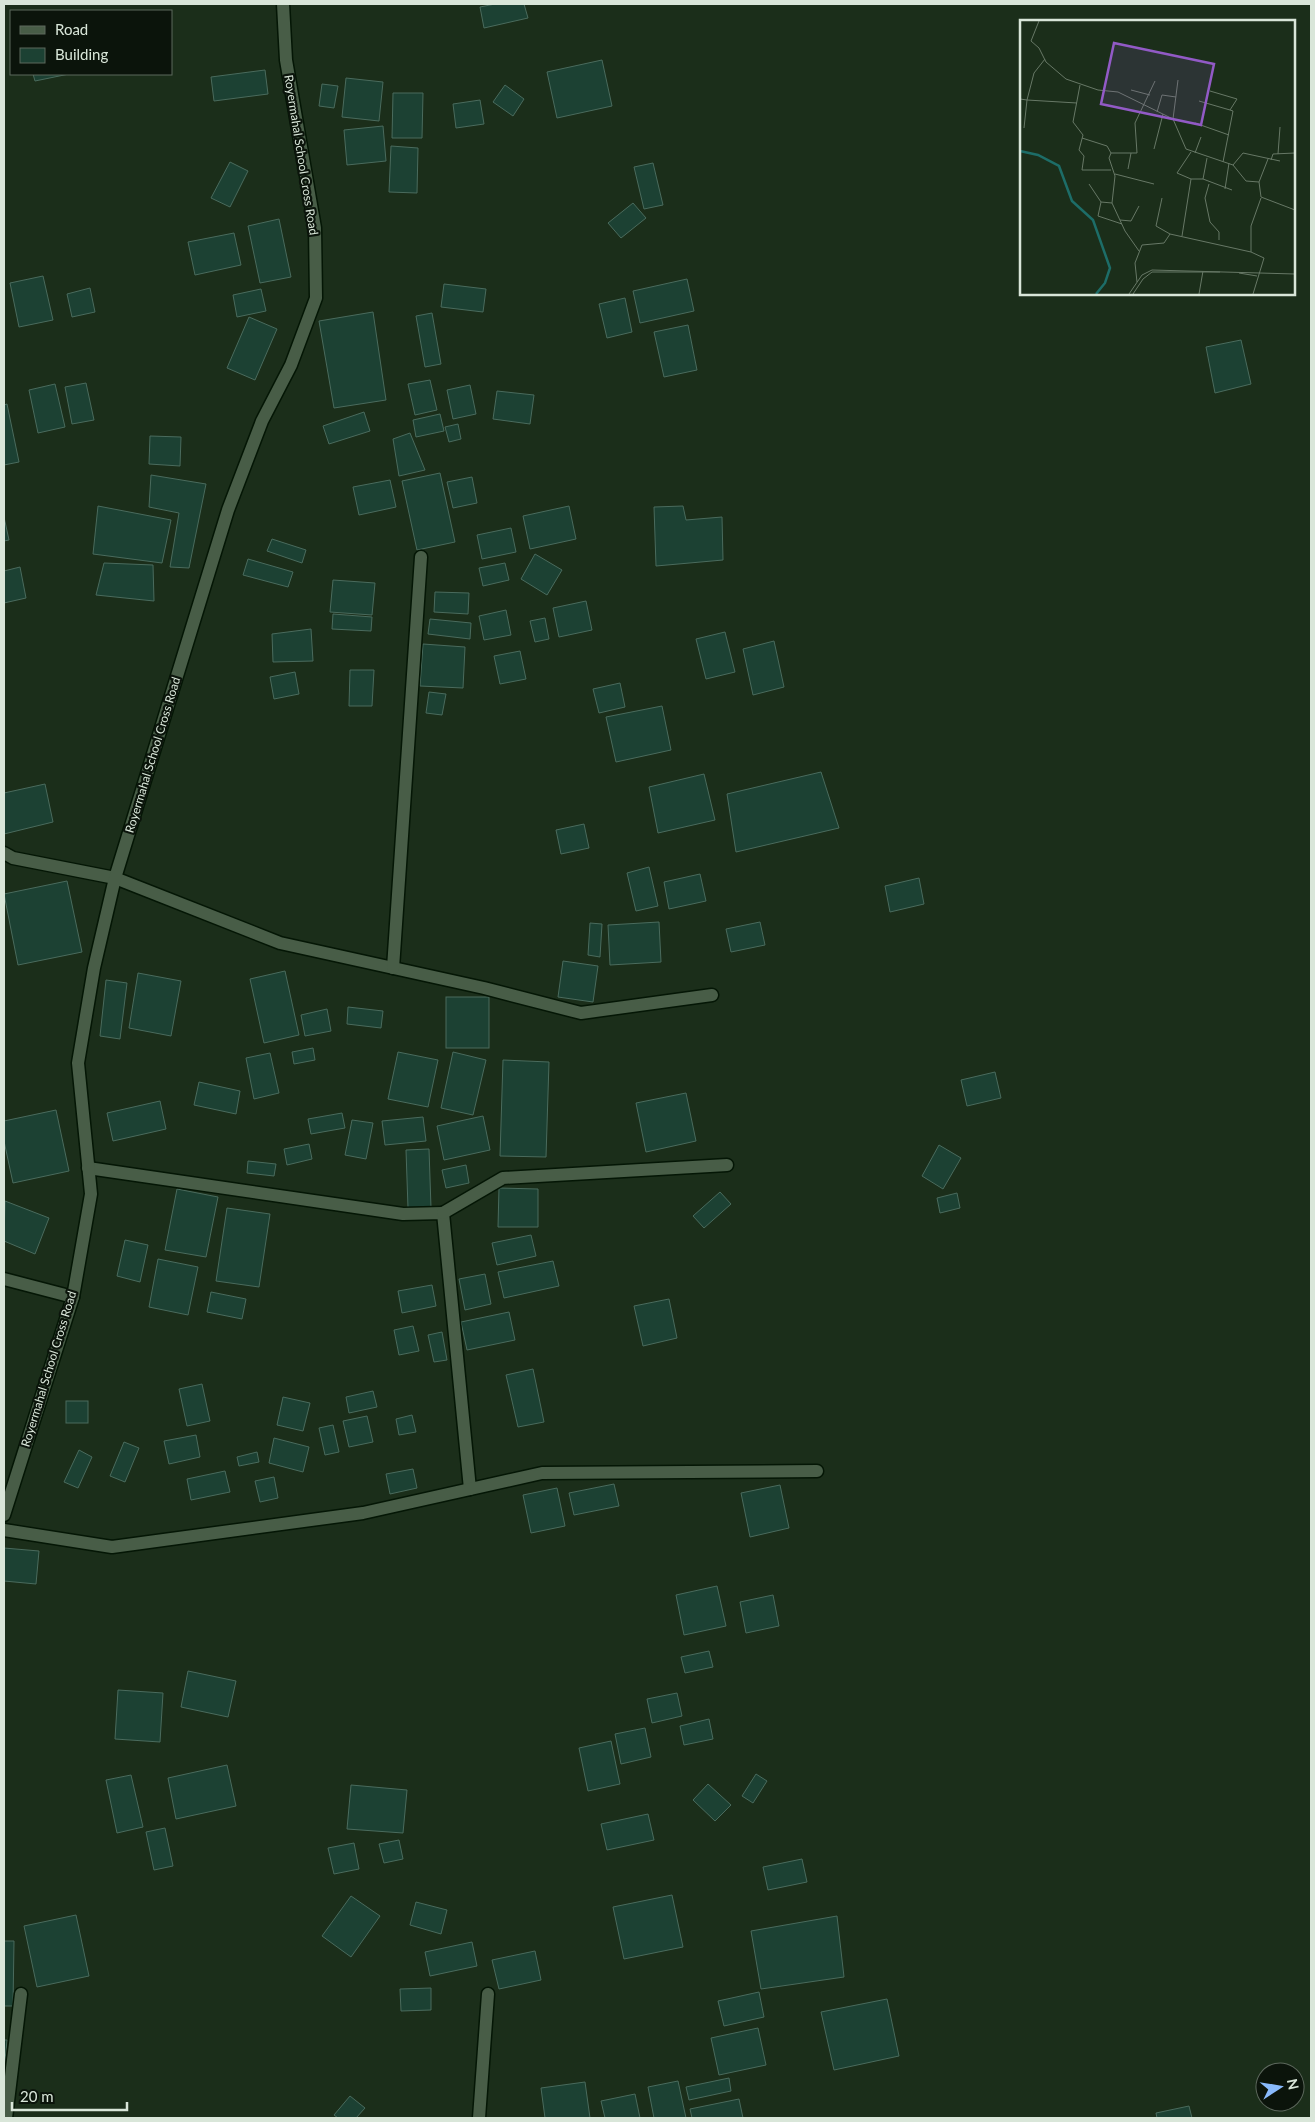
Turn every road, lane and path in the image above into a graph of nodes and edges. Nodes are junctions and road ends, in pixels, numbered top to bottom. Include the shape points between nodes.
1 (283, 4) edge
2 (421, 557) dead end
3 (4, 853) edge
4 (115, 878) junction
5 (393, 968) junction
6 (712, 995) dead end
7 (727, 1164) dead end
8 (88, 1168) junction
9 (443, 1213) junction
10 (4, 1279) edge
11 (73, 1297) junction
12 (817, 1471) dead end
13 (470, 1489) junction
14 (4, 1515) edge
15 (4, 1530) edge
16 (21, 1994) dead end
17 (488, 1994) dead end
18 (6, 2118) edge
19 (479, 2118) edge

1 - 4 street, Royermahal School Cross Road via 286,60 315,228 316,298 291,365 262,421 228,510
2 - 5 street
3 - 4 street via 13,858
4 - 5 street via 280,943
4 - 8 street, Royermahal School Cross Road via 94,968 78,1063
5 - 6 street via 581,1013
7 - 9 street via 503,1178
8 - 9 street via 403,1214
8 - 11 street, Royermahal School Cross Road via 90,1194
9 - 13 street
10 - 11 street
11 - 14 street, Royermahal School Cross Road
12 - 13 street via 542,1473
13 - 15 street via 363,1513 112,1547
16 - 18 street
17 - 19 street

